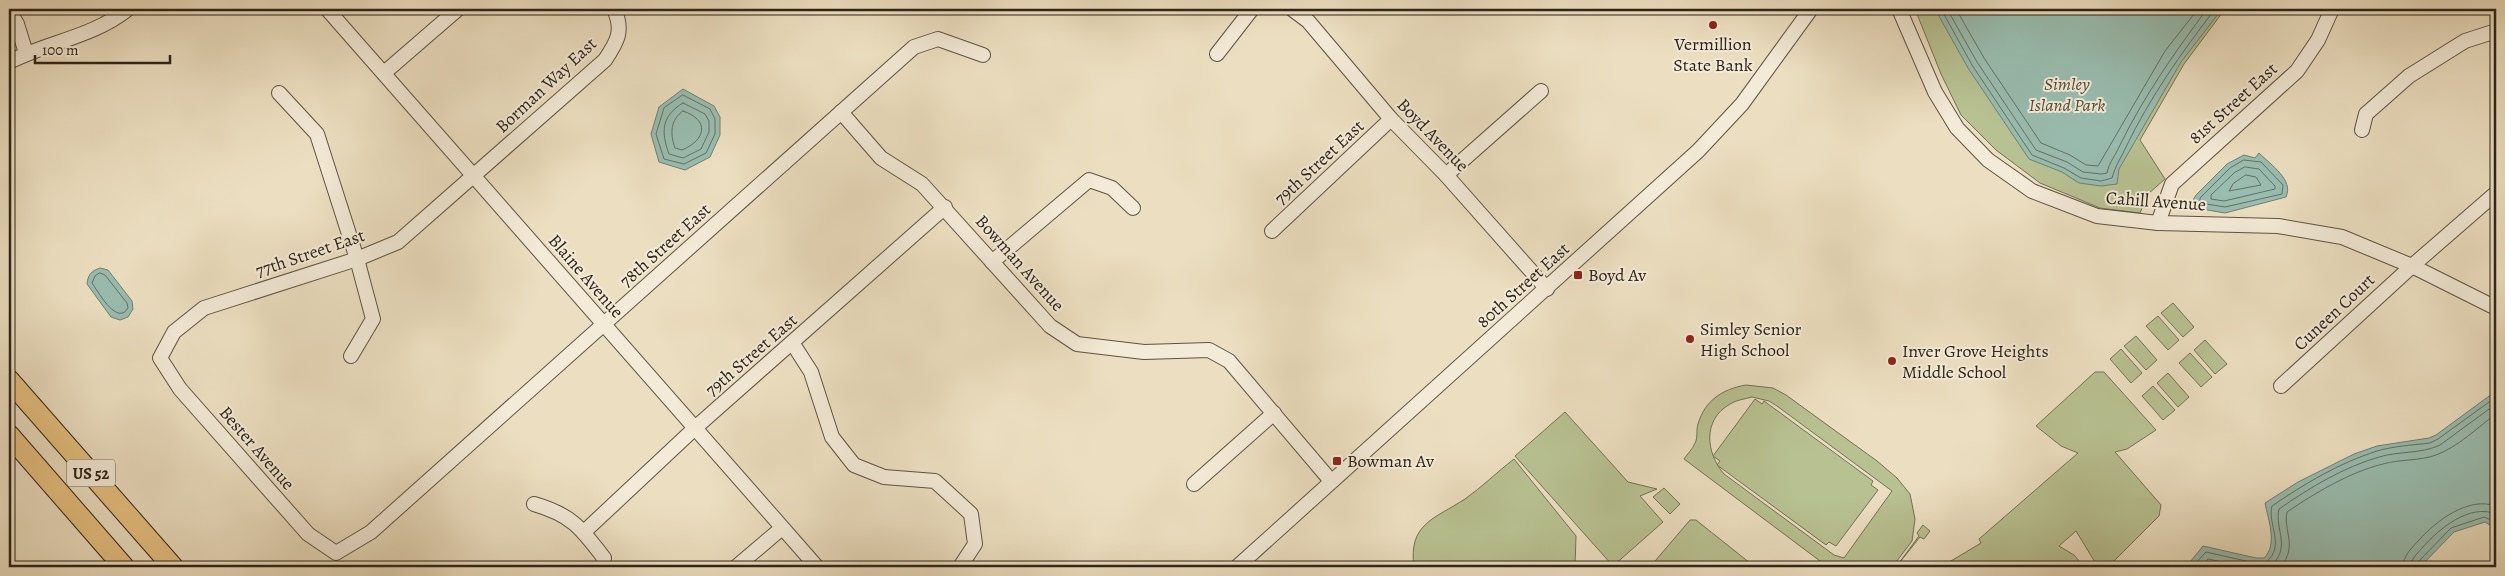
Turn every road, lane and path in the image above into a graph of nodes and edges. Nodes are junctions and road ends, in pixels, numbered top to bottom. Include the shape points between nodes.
1 (128, 9) edge
2 (327, 9) edge
3 (458, 9) edge
4 (614, 9) edge
5 (1252, 9) edge
6 (1292, 9) edge
7 (1811, 9) edge
8 (1899, 9) edge
9 (2332, 9) edge
10 (9, 11) edge
11 (2496, 32) edge
12 (26, 53) junction
13 (1217, 54) dead end
14 (984, 55) dead end
15 (9, 62) edge
16 (384, 73) junction
17 (1541, 90) dead end
18 (279, 93) dead end
19 (842, 112) junction
20 (1391, 119) junction
21 (2362, 130) dead end
22 (1446, 175) junction
23 (473, 177) junction
24 (2496, 193) edge
25 (945, 207) junction
26 (1132, 208) dead end
27 (2158, 223) junction
28 (1272, 231) dead end
29 (357, 259) junction
30 (992, 262) junction
31 (2412, 266) junction
32 (1547, 289) junction
33 (2496, 308) edge
34 (604, 325) junction
35 (793, 344) junction
36 (350, 356) dead end
37 (160, 358) joint
38 (9, 380) edge
39 (2282, 386) dead end
40 (1274, 413) junction
41 (695, 428) junction
42 (9, 435) edge
43 (1331, 481) junction
44 (1194, 484) dead end
45 (534, 504) dead end
46 (782, 528) junction
47 (584, 532) junction
48 (336, 553) joint
49 (123, 566) edge
50 (173, 567) edge
51 (603, 567) edge
52 (736, 567) edge
53 (817, 567) edge
54 (960, 567) edge
55 (1237, 567) edge

1 - 12 street via 96,29
2 - 16 street, Blaine Avenue
3 - 16 street
4 - 23 street, Borman Way East via 618,17 618,40 605,60
5 - 13 street
6 - 20 street, Boyd Avenue via 1308,21
7 - 32 street, 80th Street East via 1742,104 1703,145
8 - 27 street, Cahill Avenue via 1945,111 1988,160 2032,191 2097,216
9 - 27 street, 81st Street East via 2318,40 2297,71 2172,184
10 - 12 street via 17,24
11 - 21 street via 2465,40 2409,76 2366,114
12 - 15 street
14 - 19 street, 78th Street East via 938,39 914,47
16 - 23 street, Blaine Avenue
17 - 22 street
18 - 29 street via 317,134
19 - 25 street, Bowman Avenue via 881,158 922,184
19 - 34 street, 78th Street East
20 - 22 street, Boyd Avenue
20 - 28 street, 79th Street East
22 - 32 street, Boyd Avenue
23 - 29 street, 77th Street East via 398,242
23 - 34 street, Blaine Avenue
24 - 31 street, Cuneen Court
25 - 30 street, Bowman Avenue
25 - 35 street, 79th Street East
26 - 30 street via 1112,188 1089,180
27 - 31 street, Cahill Avenue via 2278,226 2342,237
29 - 36 street via 374,319
29 - 37 street, 77th Street East via 204,308 174,332
30 - 40 street, Bowman Avenue via 1050,326 1077,344 1144,352 1209,350 1229,361
31 - 33 street, Cahill Avenue
31 - 39 street, Cuneen Court
32 - 43 street, 80th Street East
34 - 41 street, Blaine Avenue
34 - 48 street, 78th Street East via 371,532
35 - 41 street, 79th Street East
35 - 54 street via 812,372 832,437 854,465 884,478 935,481 971,514 975,544
37 - 48 street, Bester Avenue via 180,389 308,534
38 - 50 highway, US 52
40 - 43 street, Bowman Avenue
40 - 44 street
41 - 46 street, Blaine Avenue
41 - 47 street, 79th Street East
42 - 49 highway, US 52
43 - 55 street, 80th Street East
45 - 47 street via 562,513
46 - 52 street
46 - 53 street, Blaine Avenue
47 - 51 street via 604,558

